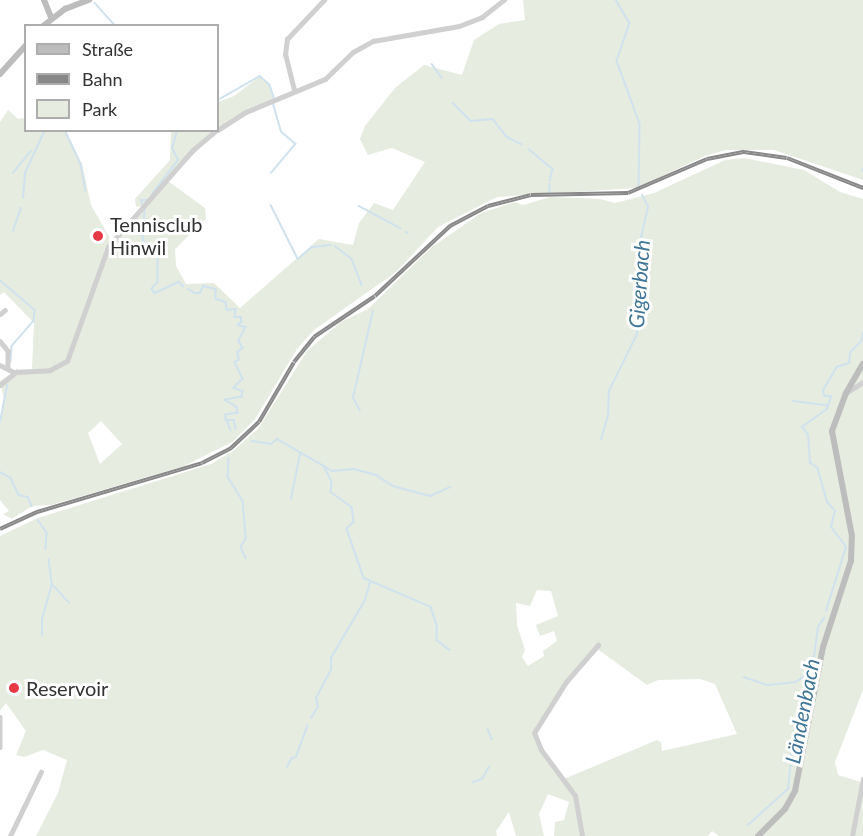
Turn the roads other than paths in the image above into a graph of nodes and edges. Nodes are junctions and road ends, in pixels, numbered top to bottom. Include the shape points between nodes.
1 (44, 0) edge
2 (89, 0) edge
3 (324, 0) edge
4 (504, 0) edge
5 (51, 17) junction
6 (45, 24) edge
7 (24, 47) edge
8 (0, 74) edge
9 (294, 90) junction
10 (219, 129) edge
11 (215, 132) edge
12 (5, 310) dead end
13 (0, 314) edge
14 (0, 341) edge
15 (863, 364) edge
16 (0, 365) edge
17 (8, 367) junction
18 (14, 372) junction
19 (863, 382) edge
20 (0, 385) edge
21 (846, 393) junction
22 (598, 645) dead end
23 (0, 717) edge
24 (0, 747) edge
25 (41, 772) dead end
26 (863, 779) edge
27 (10, 836) edge
28 (582, 836) edge
29 (758, 836) edge
30 (852, 836) edge

1 - 5 street
2 - 5 street
3 - 9 street via 287,39 285,55
4 - 9 street via 482,17 459,26 373,41 353,52 325,79
5 - 6 street
7 - 8 street
9 - 10 street
11 - 18 street via 193,150 108,248 67,361 50,370
12 - 13 street
14 - 17 street via 8,351
15 - 21 street
16 - 17 street
17 - 18 street
18 - 20 street
19 - 21 street
21 - 29 street via 833,422 832,438 852,536 851,561 823,647 795,791 785,809
22 - 28 street via 573,672 534,733 541,750 575,796
23 - 24 street
25 - 27 street
26 - 30 street

